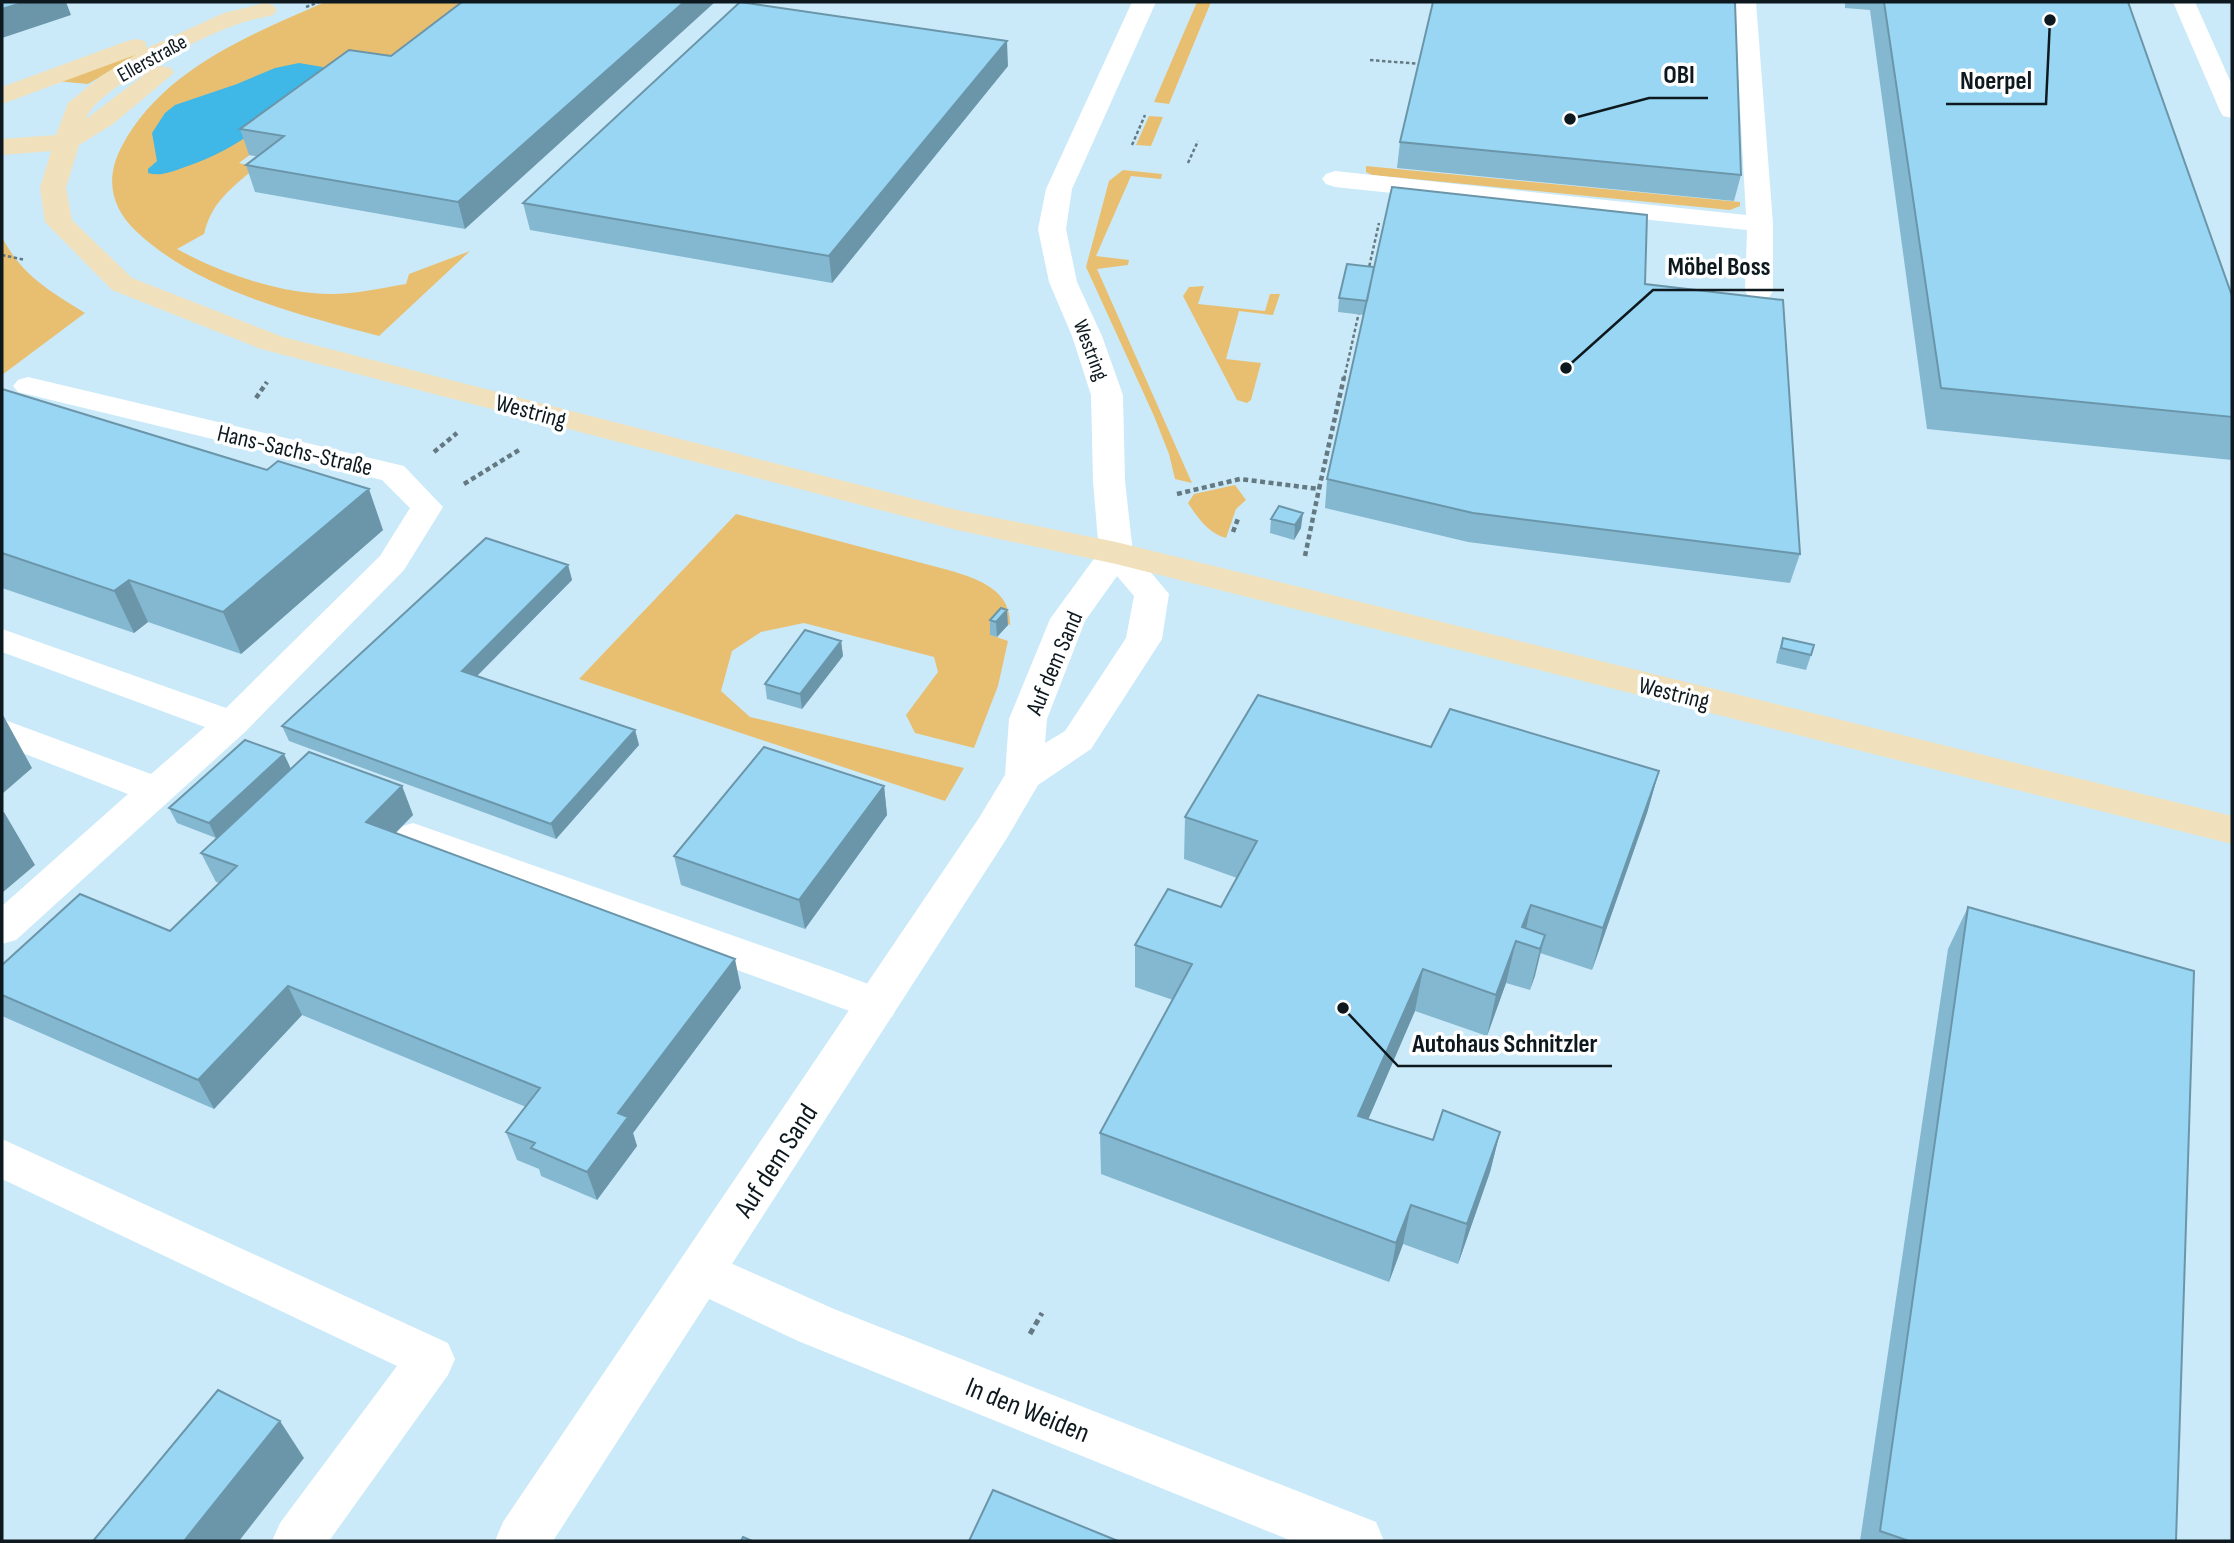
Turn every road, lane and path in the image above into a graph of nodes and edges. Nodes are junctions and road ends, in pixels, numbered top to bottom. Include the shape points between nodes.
1 (1144, 2) edge
2 (1745, 2) edge
3 (2184, 2) edge
4 (275, 6) edge
5 (232, 18) junction
6 (1370, 60) dead end
7 (1421, 64) edge
8 (2, 96) edge
9 (2232, 111) edge
10 (1145, 115) dead end
11 (14, 121) edge
12 (67, 140) junction
13 (1198, 141) dead end
14 (1132, 145) dead end
15 (2, 147) edge
16 (1188, 163) dead end
17 (1335, 179) dead end
18 (1382, 212) dead end
19 (1760, 223) junction
20 (2, 255) edge
21 (25, 260) dead end
22 (1368, 273) edge
23 (1759, 291) dead end
24 (1359, 310) edge
25 (28, 386) dead end
26 (523, 448) dead end
27 (1319, 489) junction
28 (1177, 494) dead end
29 (428, 507) junction
30 (1239, 516) dead end
31 (1233, 533) dead end
32 (1116, 553) junction
33 (1304, 564) dead end
34 (2, 640) edge
35 (232, 723) junction
36 (2, 731) edge
37 (1024, 775) junction
38 (157, 791) junction
39 (2232, 830) edge
40 (414, 837) edge
41 (2, 929) edge
42 (877, 1005) junction
43 (2, 1158) edge
44 (701, 1272) junction
45 (1042, 1313) dead end
46 (1030, 1334) dead end
47 (298, 1541) edge
48 (522, 1541) edge
49 (1357, 1541) edge

1 - 32 street, Westring via 1059,189 1052,229 1063,282 1107,395
2 - 19 lane
3 - 9 lane
4 - 5 main road, Ellerstraße
4 - 12 main road, Ellerstraße via 187,56 136,91 120,108
5 - 8 main road via 135,47
5 - 12 main road, Ellerstraße via 153,54 97,90 77,108
6 - 7 path
10 - 14 path
11 - 12 main road
12 - 15 main road, Ellerstraße
12 - 32 main road, Westring via 53,188 59,222 122,284 272,343 957,520
13 - 16 path
17 - 19 lane
18 - 22 path
19 - 23 lane
20 - 21 path
24 - 27 path
25 - 29 lane, Hans-Sachs-Straße via 393,473
26 - 29 path
27 - 28 path via 1240,479
27 - 33 path
29 - 35 lane via 392,563
30 - 31 path
32 - 37 street, Auf dem Sand via 1068,619 1028,719
32 - 37 street, Auf dem Sand via 1152,594 1144,639 1078,740
32 - 39 main road, Westring
34 - 35 lane
35 - 38 lane
36 - 38 lane
37 - 42 street, Auf dem Sand
38 - 41 lane
40 - 42 lane
42 - 44 street, Auf dem Sand
43 - 47 lane via 431,1359
44 - 48 street, Auf dem Sand
44 - 49 street, In den Weiden via 809,1322
45 - 46 path

